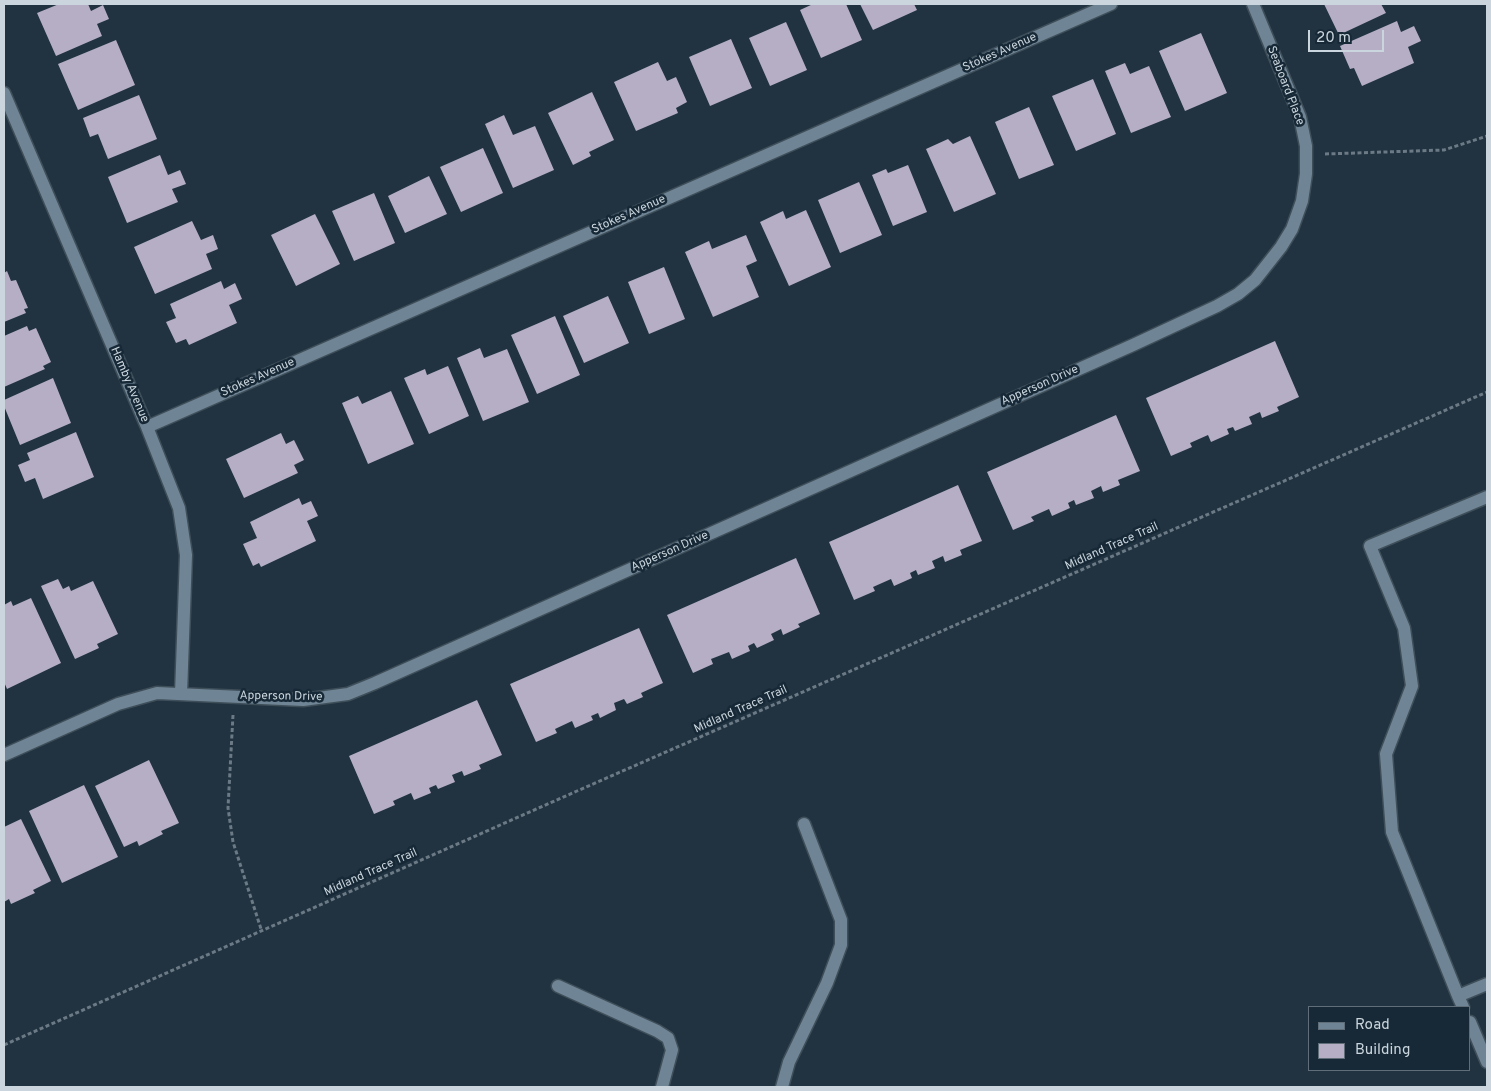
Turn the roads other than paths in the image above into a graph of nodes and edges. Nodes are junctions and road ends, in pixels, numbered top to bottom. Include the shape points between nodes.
1 (1111, 4) edge
2 (1253, 4) edge
3 (4, 93) edge
4 (1292, 228) joint
5 (147, 427) junction
6 (1487, 497) edge
7 (181, 694) junction
8 (4, 755) edge
9 (804, 824) dead end
10 (1487, 984) edge
11 (558, 986) dead end
12 (1461, 1002) edge
13 (1471, 1024) edge
14 (1487, 1062) edge
15 (662, 1087) edge
16 (782, 1087) edge

1 - 5 street, Stokes Avenue
2 - 4 street, Seaboard Place via 1300,117 1306,174 1302,201
3 - 5 street, Hamby Avenue
4 - 7 street, Apperson Drive via 1256,280 1217,306 376,684 348,694 303,700
5 - 7 street, Hamby Avenue via 172,490 183,530 186,588
6 - 12 street via 1370,546 1404,628 1412,686 1386,754 1392,832
7 - 8 street, Apperson Drive via 157,693 136,698
9 - 16 street via 841,920 841,945 827,983 789,1062
10 - 12 street
11 - 15 street via 668,1038 672,1050
13 - 14 street

